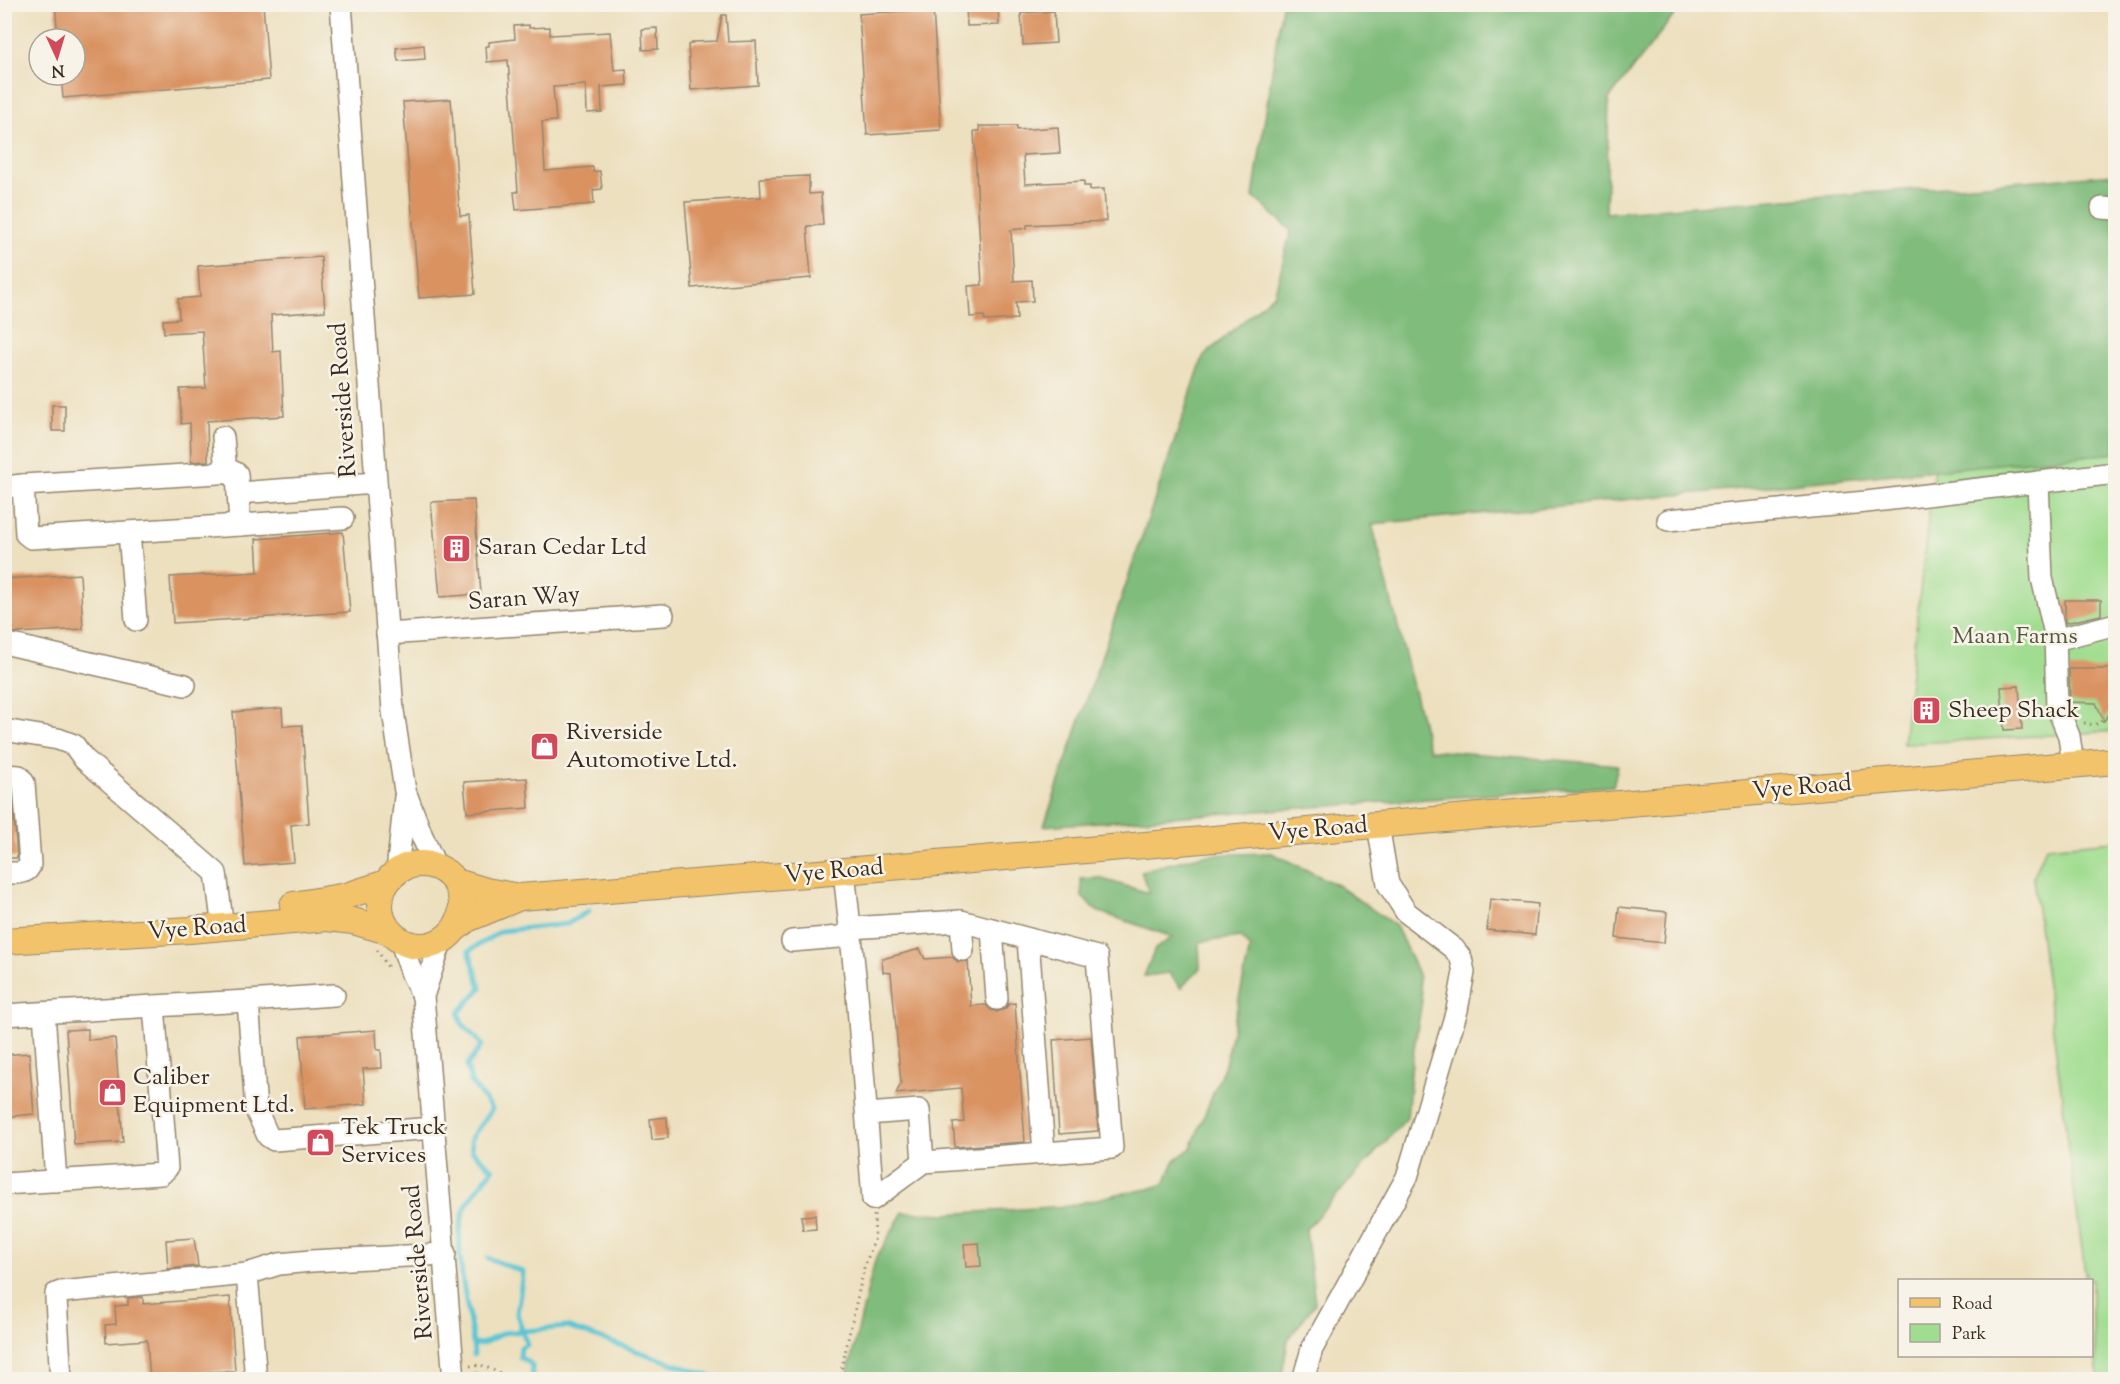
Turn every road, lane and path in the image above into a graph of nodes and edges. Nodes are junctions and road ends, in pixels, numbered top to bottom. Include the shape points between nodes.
1 (341, 4) edge
2 (223, 437) dead end
3 (226, 473) junction
4 (2115, 473) edge
5 (2038, 482) junction
6 (376, 483) junction
7 (14, 486) edge
8 (238, 493) junction
9 (343, 518) dead end
10 (1668, 520) dead end
11 (240, 525) junction
12 (129, 532) junction
13 (663, 615) dead end
14 (136, 620) dead end
15 (2115, 624) edge
16 (387, 634) junction
17 (2055, 640) junction
18 (4, 643) edge
19 (185, 685) dead end
20 (4, 730) edge
21 (2115, 761) edge
22 (2073, 765) junction
23 (4, 775) edge
24 (405, 791) junction
25 (1378, 825) junction
26 (844, 871) junction
27 (4, 873) edge
28 (446, 874) junction
29 (392, 878) junction
30 (520, 897) junction
31 (221, 913) junction
32 (961, 921) junction
33 (4, 928) edge
34 (992, 929) junction
35 (851, 932) junction
36 (449, 935) junction
37 (1028, 939) junction
38 (388, 940) junction
39 (4, 941) edge
40 (792, 941) dead end
41 (963, 950) dead end
42 (412, 974) junction
43 (333, 995) dead end
44 (423, 996) junction
45 (997, 999) dead end
46 (248, 1001) junction
47 (154, 1006) junction
48 (44, 1013) junction
49 (4, 1016) edge
50 (867, 1114) junction
51 (434, 1128) junction
52 (1044, 1153) junction
53 (923, 1162) junction
54 (56, 1181) junction
55 (4, 1184) edge
56 (873, 1199) junction
57 (445, 1254) junction
58 (247, 1274) junction
59 (454, 1373) edge
60 (61, 1380) edge
61 (256, 1380) edge
62 (516, 1380) edge
63 (839, 1380) edge
64 (1303, 1380) edge

1 - 6 street, Riverside Road
2 - 3 street
3 - 7 street
3 - 8 street via 237,474
4 - 5 street
5 - 10 street
5 - 17 street via 2042,578
6 - 8 street
6 - 16 street, Riverside Road
7 - 12 street via 28,537
8 - 11 street
9 - 11 street
11 - 12 street
12 - 14 street
13 - 16 street, Saran Way
15 - 17 street
16 - 24 street, Riverside Road
17 - 22 street via 2057,707 2069,736
18 - 19 street
20 - 31 street via 74,745 84,759 216,873
21 - 22 main road, Vye Road
22 - 25 main road, Vye Road
23 - 27 street via 20,777 24,783 30,864 26,872
24 - 28 street, Riverside Road via 422,836
24 - 29 street, Riverside Road
25 - 26 main road, Vye Road
25 - 64 street via 1388,884 1406,912 1454,949 1464,972 1407,1177 1312,1348
26 - 30 main road, Vye Road
26 - 35 street
28 - 29 main road via 423,864 409,866
28 - 30 main road, Vye Road via 486,891
28 - 36 main road via 462,895 463,910
29 - 31 main road, Vye Road via 322,901
29 - 38 main road via 381,895 380,907
30 - 36 main road, Vye Road via 467,919
31 - 33 main road, Vye Road
32 - 34 street
32 - 35 street
32 - 41 street
34 - 37 street
34 - 45 street
35 - 40 street
35 - 50 street
36 - 38 main road via 428,946
36 - 44 street, Riverside Road
37 - 52 street
37 - 52 street via 1097,957 1112,1148
38 - 39 main road, Vye Road via 353,921 327,918
38 - 42 street, Riverside Road
38 - 42 path via 380,954 394,981
42 - 44 street, Riverside Road
43 - 46 street
44 - 51 street, Riverside Road
46 - 47 street
46 - 51 street via 256,1110 270,1139
47 - 48 street
47 - 54 street via 167,1168 161,1174
48 - 49 street
48 - 54 street
50 - 53 street via 919,1110
50 - 56 street
51 - 57 street, Riverside Road
52 - 53 street
53 - 56 street
54 - 55 street
56 - 63 path via 875,1238 864,1268
57 - 58 street via 279,1264
57 - 59 street, Riverside Road
58 - 60 street via 56,1294
58 - 61 street
59 - 62 path via 481,1365

